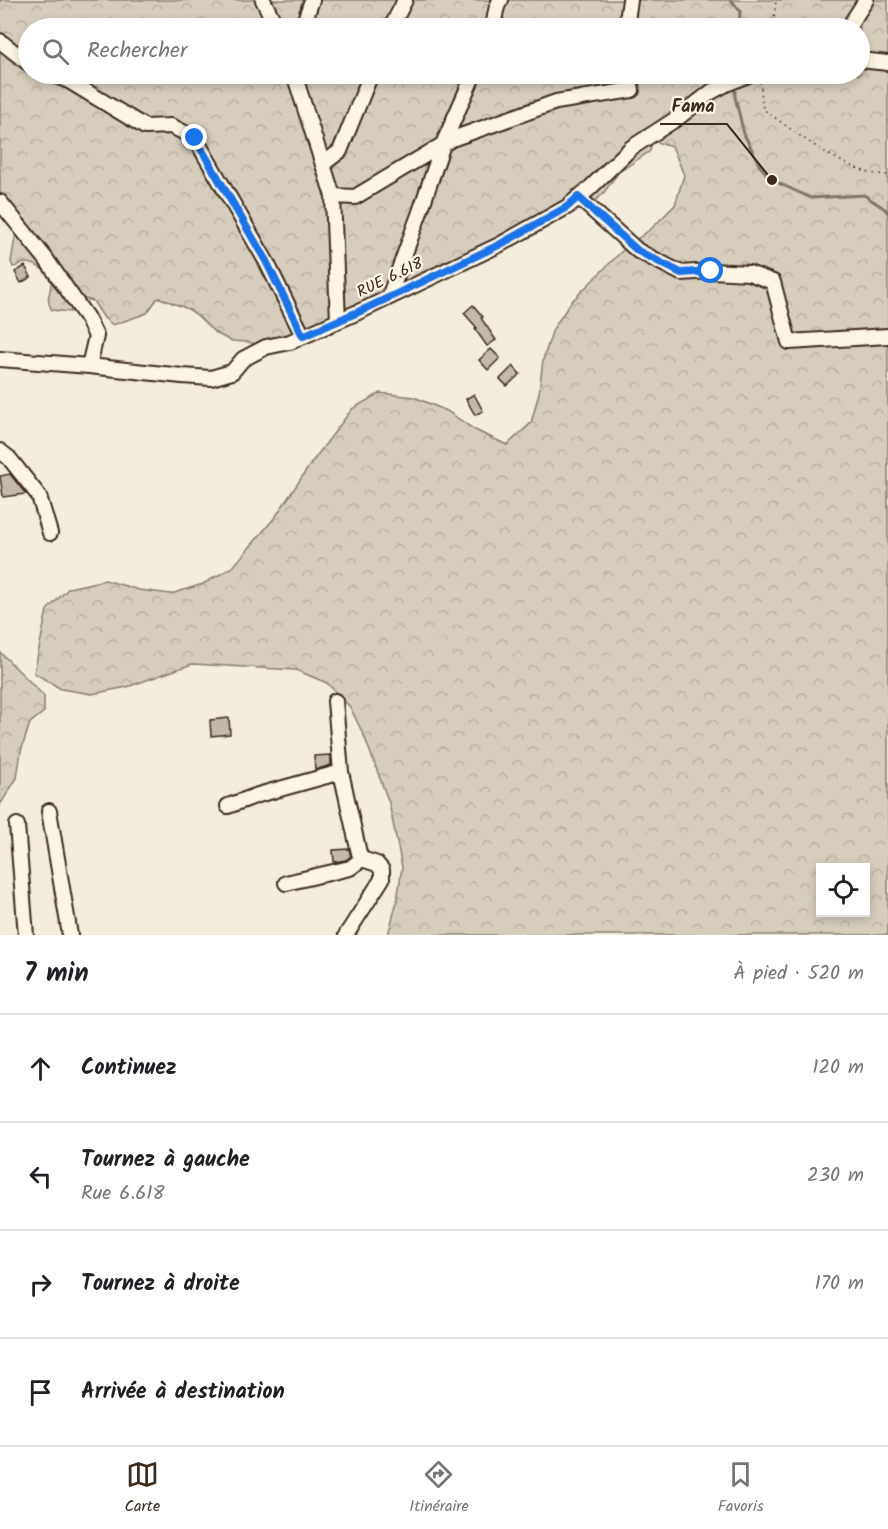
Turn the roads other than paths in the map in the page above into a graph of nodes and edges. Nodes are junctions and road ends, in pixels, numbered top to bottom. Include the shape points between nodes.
1 (263, 0) edge
2 (312, 0) edge
3 (405, 0) edge
4 (501, 0) edge
5 (630, 0) edge
6 (866, 0) edge
7 (272, 18) edge
8 (306, 18) edge
9 (396, 18) edge
10 (496, 18) edge
11 (627, 18) edge
12 (854, 18) edge
13 (0, 41) edge
14 (18, 55) edge
15 (870, 61) edge
16 (888, 63) edge
17 (74, 84) edge
18 (297, 84) edge
19 (368, 84) edge
20 (470, 84) edge
21 (630, 84) edge
22 (726, 84) edge
23 (443, 144) junction
24 (323, 164) junction
25 (333, 196) junction
26 (578, 197) junction
27 (0, 202) edge
28 (388, 297) junction
29 (338, 321) junction
30 (303, 336) junction
31 (888, 336) edge
32 (0, 359) edge
33 (89, 366) junction
34 (0, 451) edge
35 (50, 533) dead end
36 (335, 701) dead end
37 (341, 772) junction
38 (228, 806) dead end
39 (49, 811) dead end
40 (17, 825) dead end
41 (362, 859) junction
42 (286, 883) dead end
43 (26, 935) edge
44 (70, 935) edge
45 (346, 935) edge

1 - 7 street
2 - 8 street
3 - 9 street
4 - 10 street
5 - 11 street
6 - 12 street
13 - 14 street
15 - 16 street
17 - 30 street via 146,127 171,126 195,138 266,261
18 - 24 street
19 - 24 street via 340,151
20 - 23 street
21 - 23 street via 632,90 556,102
22 - 26 street, RUE 6.618 via 631,148
23 - 25 street via 355,198
23 - 28 street
24 - 25 street
25 - 29 street
26 - 28 street, RUE 6.618 via 499,245
26 - 31 street via 638,251 681,273 749,273 773,282 789,342
27 - 33 street via 87,318 96,336
28 - 29 street, RUE 6.618
29 - 30 street, RUE 6.618
30 - 33 street, RUE 6.618 via 266,347 243,359 232,372 211,378
32 - 33 street, RUE 6.618
34 - 35 street via 39,496
36 - 37 street
37 - 38 street
37 - 41 street
39 - 44 street
40 - 43 street
41 - 42 street via 350,868
41 - 45 street via 377,864 382,879

